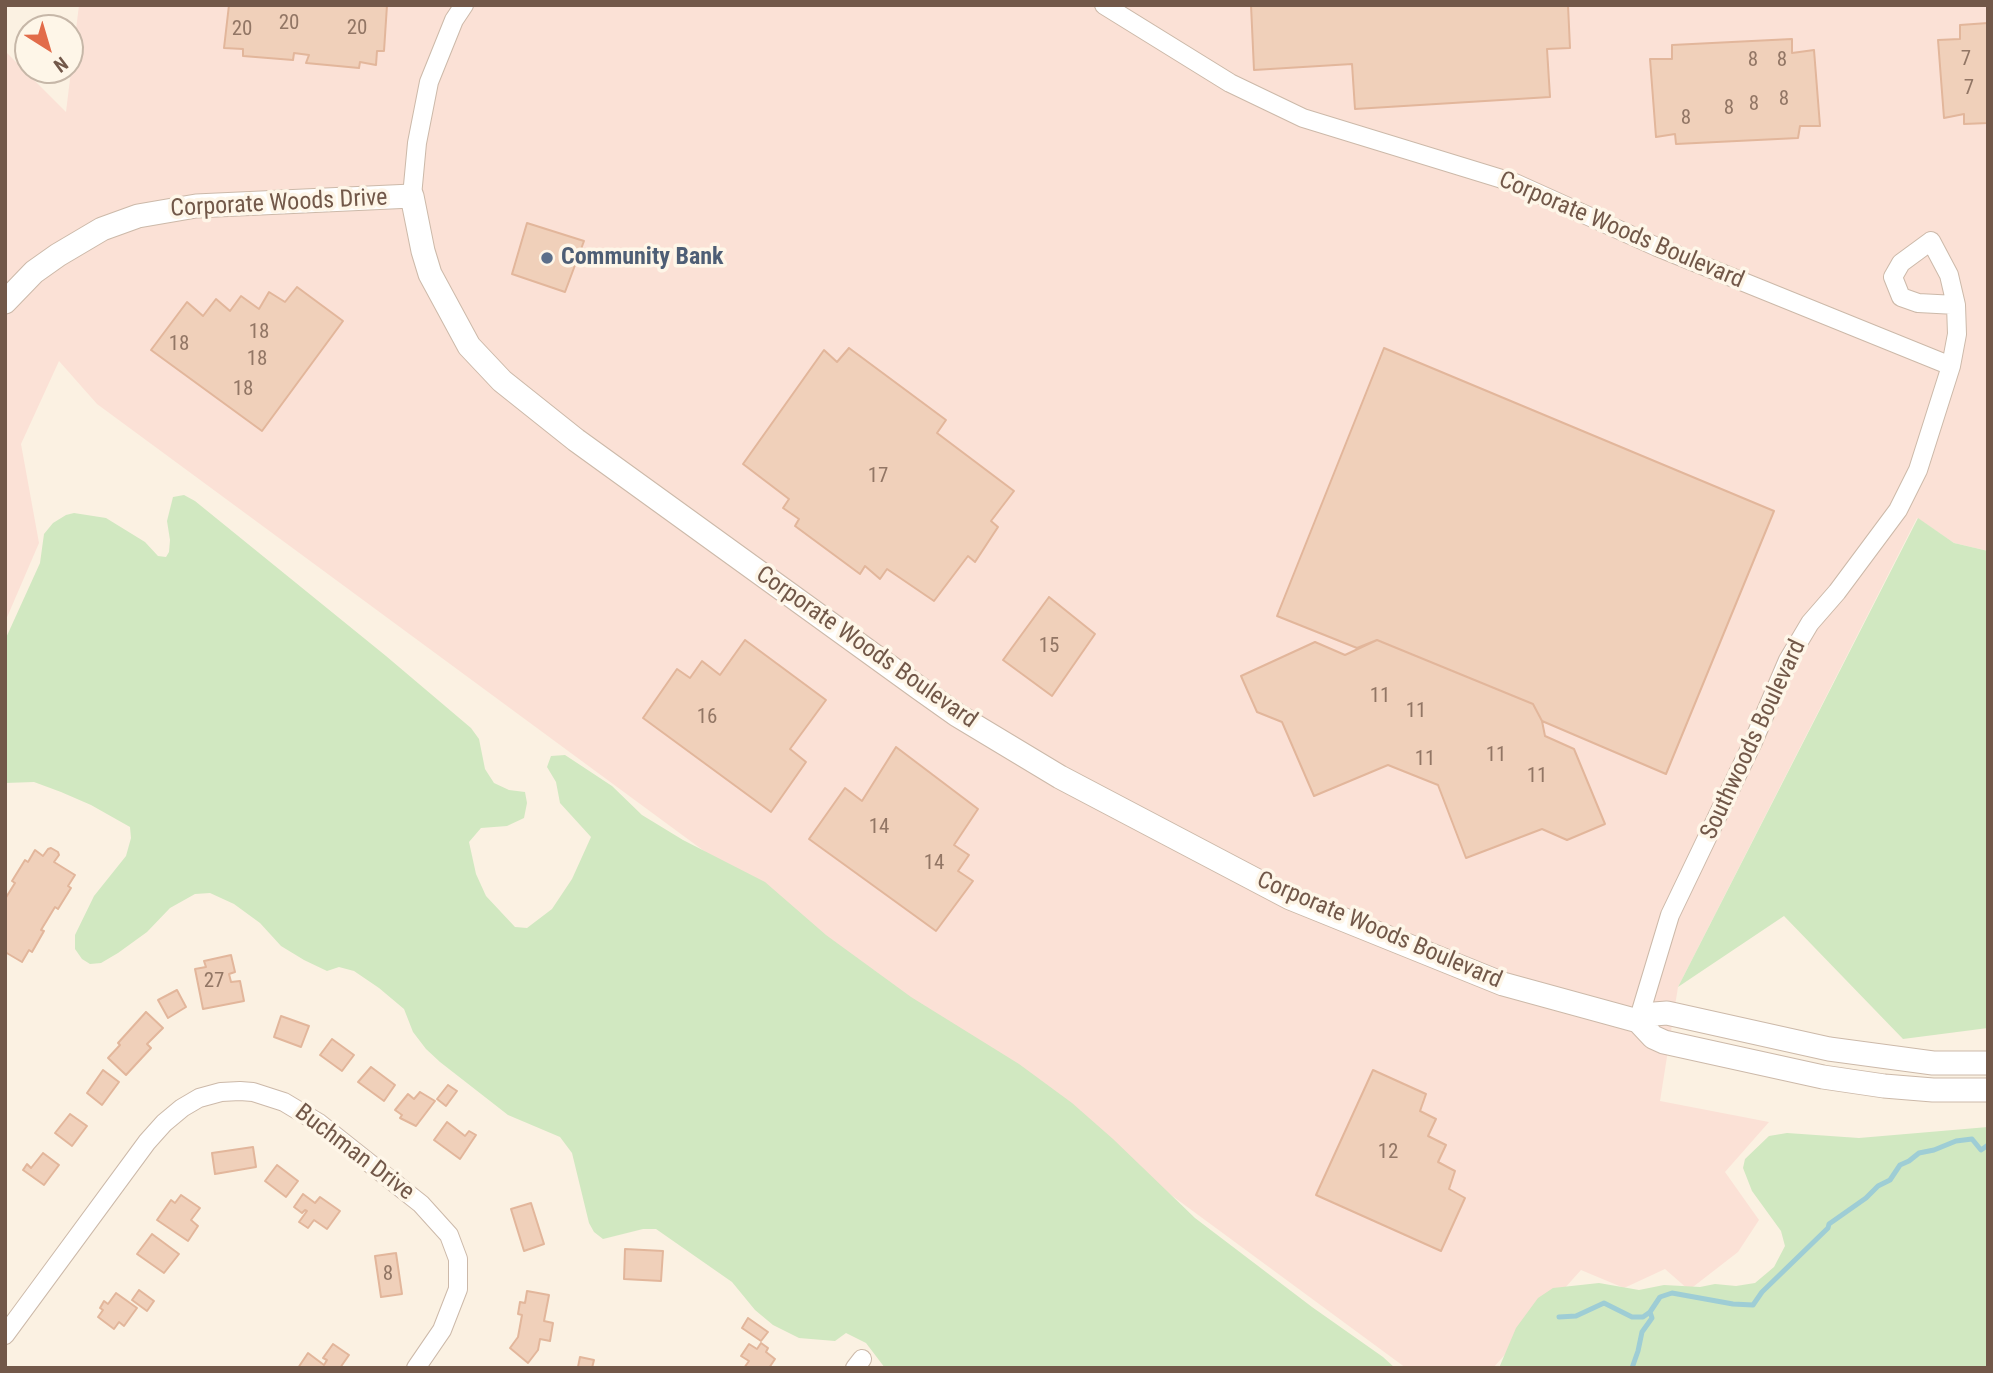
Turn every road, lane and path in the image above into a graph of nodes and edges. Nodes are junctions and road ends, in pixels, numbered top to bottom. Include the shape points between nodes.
1 (464, 5) edge
2 (1104, 5) edge
3 (412, 196) junction
4 (5, 302) edge
5 (1956, 305) junction
6 (1951, 366) junction
7 (1637, 1021) junction
8 (1988, 1063) edge
9 (1988, 1090) edge
10 (5, 1335) edge
11 (416, 1368) edge

1 - 3 street, Corporate Woods Boulevard via 429,82
2 - 6 street, Corporate Woods Boulevard via 1230,83 1303,118 1515,183 1657,247
3 - 4 street, Corporate Woods Drive via 196,206 138,216 102,229 58,255
3 - 7 street, Corporate Woods Boulevard via 430,274 469,346 502,381 576,440 957,715 1060,777 1290,898 1503,984
5 - 5 street, Southwoods Boulevard via 1926,305 1901,297 1892,278 1901,263 1931,241 1949,275
5 - 6 street, Southwoods Boulevard
6 - 7 street, Southwoods Boulevard via 1918,470 1898,510 1810,623 1788,660 1670,915
7 - 8 street, Corporate Woods Boulevard via 1667,1013 1829,1049 1933,1063
7 - 9 street, Corporate Woods Boulevard via 1664,1042 1824,1077 1933,1090
10 - 11 street, Buchman Drive via 164,1123 199,1098 221,1092 253,1092 284,1102 318,1123 421,1204 449,1235 458,1259 457,1289 442,1330

